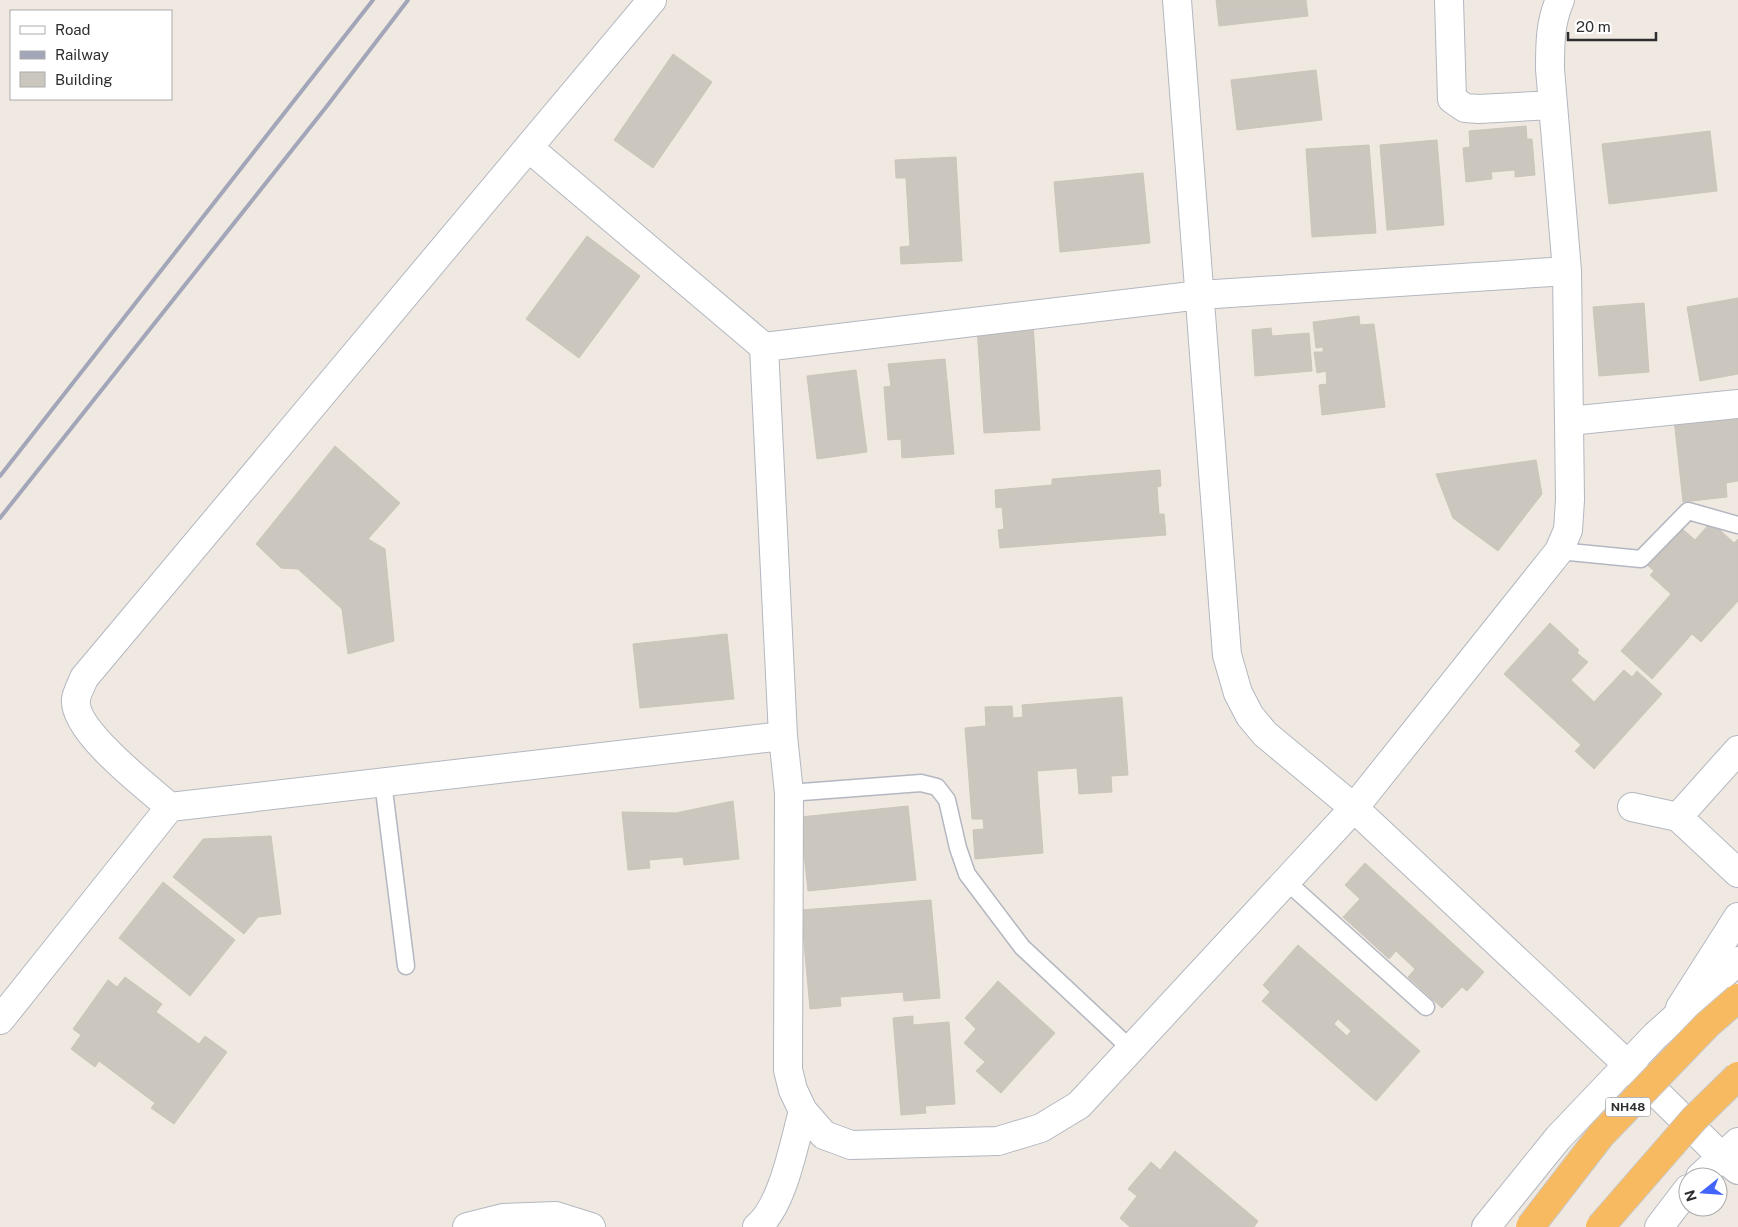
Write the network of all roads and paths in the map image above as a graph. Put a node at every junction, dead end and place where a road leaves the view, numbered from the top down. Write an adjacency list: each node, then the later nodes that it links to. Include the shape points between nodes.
1 (652, 0): 6 (street)
2 (1178, 0): 8 (street)
3 (1450, 0): 5 (street, via 1452,99 1465,108 1479,109)
4 (1560, 0): 5 (street, via 1550,37)
5 (1553, 105): 7 (street)
6 (529, 148): 9 (street); 18 (street, via 84,678 76,700 80,719 94,740)
7 (1567, 271): 8 (street); 11 (street)
8 (1200, 295): 9 (street); 20 (street, via 1227,655 1238,693 1250,716 1265,734)
9 (764, 348): 14 (street)
10 (1738, 404): 11 (street)
11 (1569, 421): 13 (street, via 1568,530)
12 (1738, 525): 13 (lane, via 1688,511 1641,559)
13 (1559, 551): 20 (street)
14 (783, 736): 16 (street); 17 (street)
15 (1738, 750): 21 (street)
16 (383, 782): 18 (street); 26 (lane)
17 (789, 793): 31 (lane, via 921,783 937,787 947,800 967,874 1022,947); 34 (street, via 788,1070)
18 (170, 807): 29 (street)
19 (1632, 807): 21 (street)
20 (1354, 808): 23 (street); 32 (street)
21 (1678, 817): 22 (street)
22 (1738, 873)
23 (1286, 881): 28 (lane); 31 (street)
24 (1738, 917): 30 (street)
25 (1738, 961): 30 (street)
26 (406, 966)
27 (1738, 998): 42 (highway, NH48, bridge, via 1707,1025 1601,1135)
28 (1426, 1007)
29 (0, 1020)
30 (1672, 1021): 32 (street)
31 (1131, 1049): 34 (street, via 1078,1105 1041,1128 998,1141 851,1145 824,1135)
32 (1628, 1065): 35 (street); 41 (street, via 1558,1138)
33 (1738, 1076): 43 (highway, bridge, via 1694,1119)
34 (803, 1110): 40 (street, via 778,1198)
35 (1733, 1157): 36 (street)
36 (1716, 1167)
37 (1678, 1202): 44 (street)
38 (467, 1227): 39 (street, via 504,1218 556,1216)
39 (591, 1227)
40 (757, 1227)
41 (1486, 1227)
42 (1530, 1227)
43 (1600, 1227)
44 (1659, 1227)

